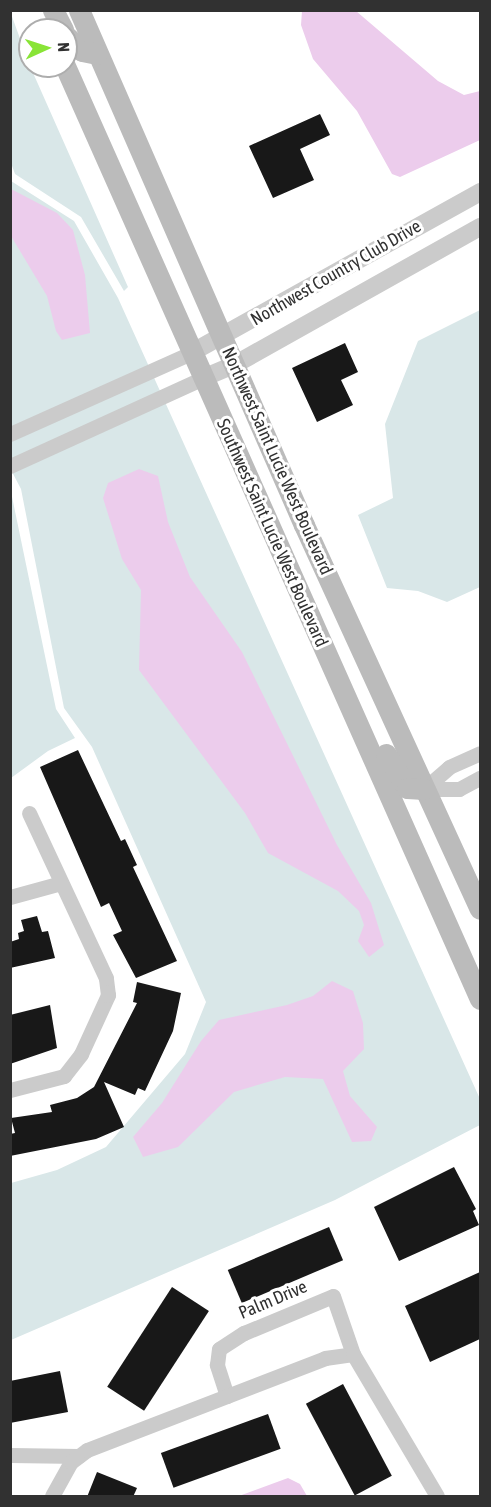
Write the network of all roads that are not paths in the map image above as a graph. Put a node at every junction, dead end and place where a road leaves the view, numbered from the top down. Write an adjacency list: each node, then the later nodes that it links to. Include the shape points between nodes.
1 (79, 10): 3 (main road, Northwest Saint Lucie West Boulevard)
2 (78, 47): 3 (main road)
3 (98, 54): 7 (main road, Northwest Saint Lucie West Boulevard)
4 (70, 78): 8 (main road, Southwest Saint Lucie West Boulevard)
5 (480, 192): 7 (street, Northwest Country Club Drive)
6 (480, 227): 9 (street, Northwest Country Club Drive)
7 (222, 338): 8 (street, Northwest Country Club Drive); 9 (main road, Northwest Saint Lucie West Boulevard)
8 (191, 353): 10 (main road, Southwest Saint Lucie West Boulevard); 11 (street)
9 (234, 365): 10 (street, Northwest Country Club Drive); 16 (main road, Northwest Saint Lucie West Boulevard)
10 (203, 378): 12 (street); 13 (main road, Southwest Saint Lucie West Boulevard)
11 (10, 434)
12 (10, 466)
13 (334, 673): 16 (main road, via 363,707 396,777 407,788); 21 (main road, Southwest Saint Lucie West Boulevard)
14 (480, 753): 16 (street, via 449,767)
15 (480, 778): 16 (street, via 459,789)
16 (424, 789): 20 (main road, Northwest Saint Lucie West Boulevard)
17 (29, 813): 18 (street)
18 (61, 883): 19 (street); 22 (street, via 106,978 108,995 81,1054 64,1076)
19 (10, 897)
20 (480, 909)
21 (480, 999)
22 (10, 1090)
23 (352, 1354): 24 (street, via 326,1358); 24 (street, Palm Drive, via 333,1296 244,1333 219,1349 217,1365); 28 (street, Palm Drive)
24 (227, 1396): 26 (street)
25 (10, 1455): 26 (street)
26 (79, 1456): 27 (street, via 70,1462)
27 (52, 1497)
28 (437, 1497)

